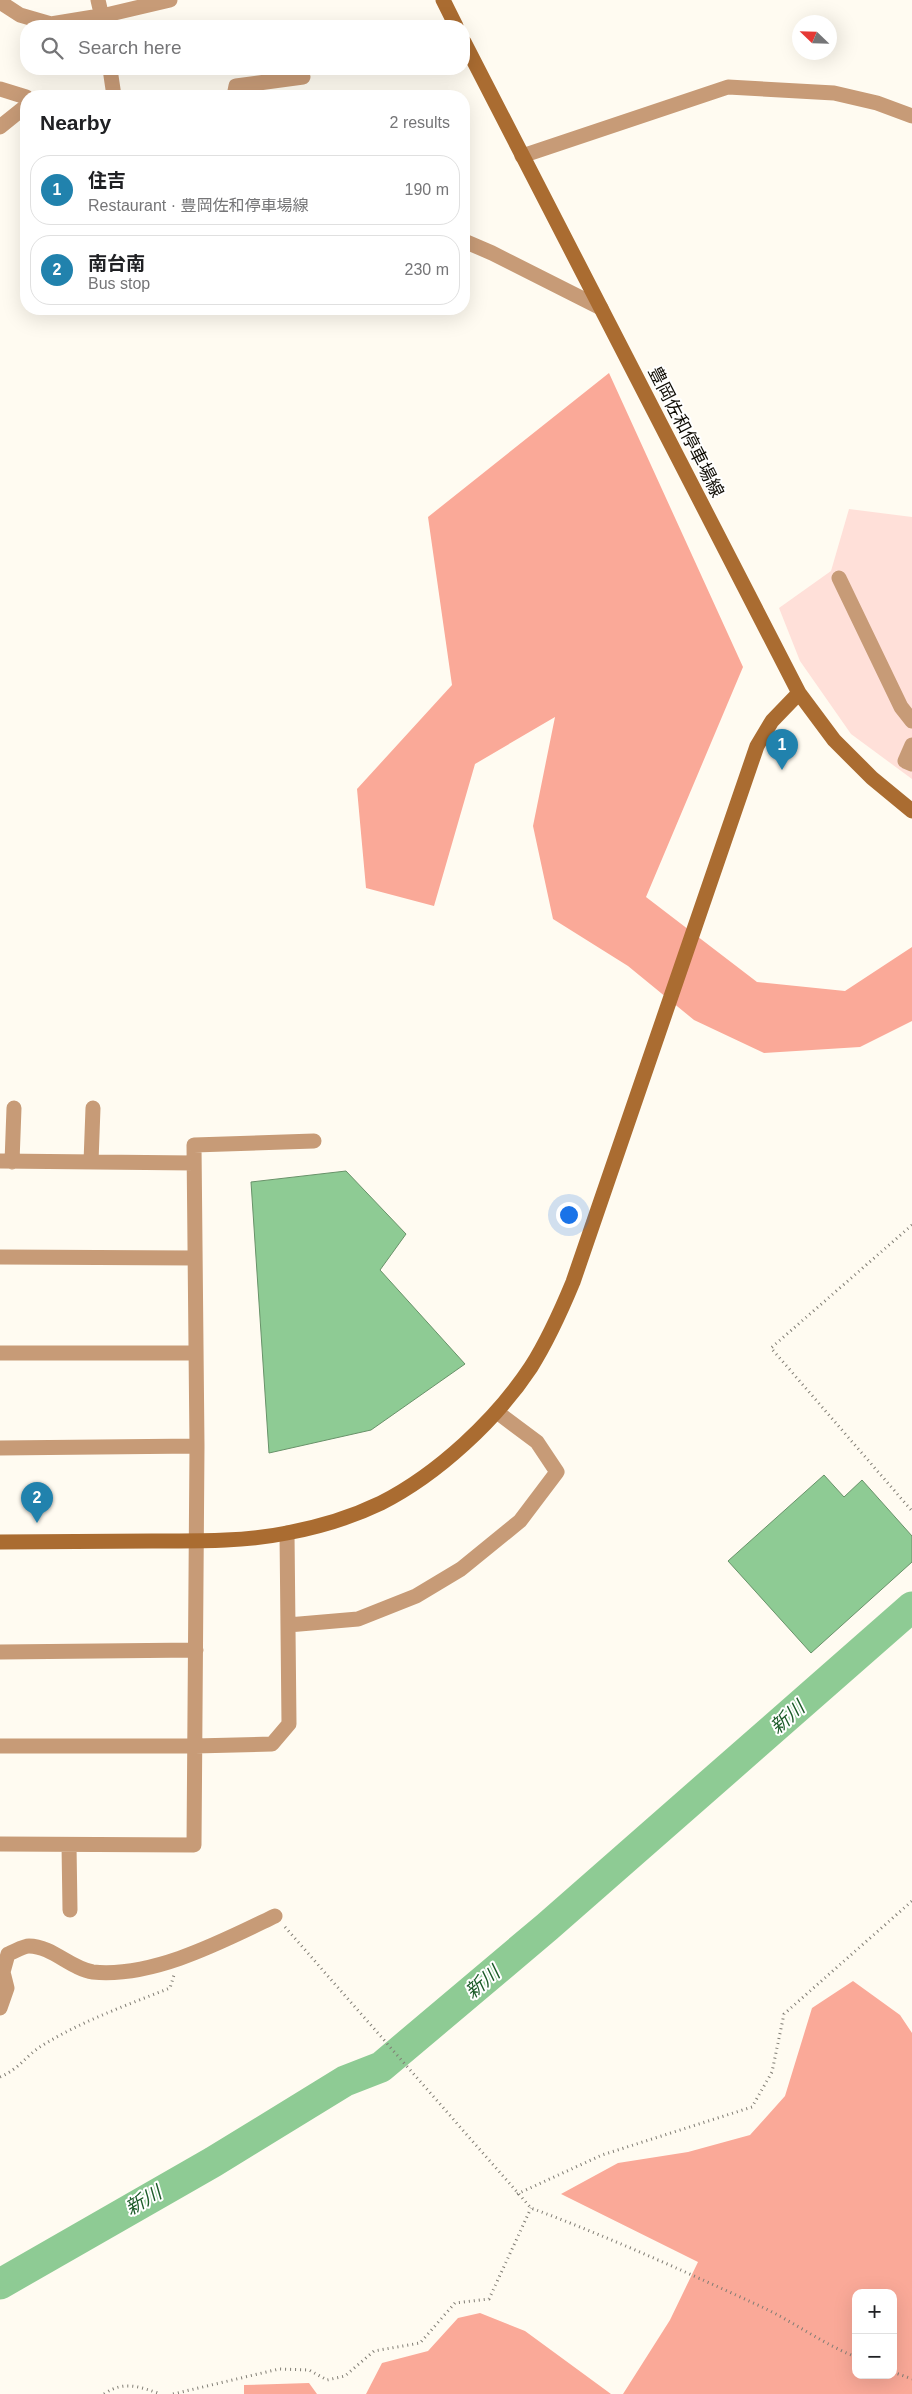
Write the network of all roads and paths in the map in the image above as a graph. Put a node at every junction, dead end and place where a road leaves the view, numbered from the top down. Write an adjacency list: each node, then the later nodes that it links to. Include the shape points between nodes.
1 (98, 0): 6 (street)
2 (170, 0): 7 (street)
3 (442, 0): 8 (street)
4 (0, 2): 5 (street, via 20,14)
5 (39, 20)
6 (103, 20)
7 (106, 20)
8 (453, 20)
9 (470, 54): 19 (street, 豊岡佐和停車場線)
10 (111, 75): 13 (street)
11 (303, 76): 14 (street, via 236,86)
12 (0, 89): 15 (street)
13 (113, 90)
14 (235, 90)
15 (20, 95)
16 (20, 111): 18 (street)
17 (912, 116): 19 (street, via 878,103 834,93 728,87)
18 (0, 127)
19 (522, 156): 21 (street, 豊岡佐和停車場線)
20 (470, 244): 21 (street)
21 (601, 308): 23 (street, 豊岡佐和停車場線)
22 (839, 578): 24 (street, via 901,707)
23 (799, 693): 27 (street, 豊岡佐和停車場線, via 834,740 872,778); 39 (street, via 772,721 757,746 573,1282 555,1324 531,1366)
24 (912, 721)
25 (912, 745): 26 (street, via 905,761)
26 (912, 764)
27 (912, 811)
28 (14, 1108): 31 (street)
29 (93, 1108): 32 (street)
30 (314, 1141): 33 (street, via 194,1145)
31 (6, 1162): 32 (street)
32 (91, 1162): 33 (street)
33 (194, 1163): 36 (street)
34 (912, 1225): 42 (path, via 771,1348)
35 (0, 1257): 36 (street)
36 (195, 1258): 38 (street)
37 (0, 1353): 38 (street)
38 (196, 1353): 40 (street)
39 (497, 1412): 43 (street, via 463,1446 381,1503 336,1521); 46 (street, via 537,1442 557,1472 520,1520 461,1569 416,1596 358,1618)
40 (197, 1446): 41 (street); 45 (street)
41 (0, 1448)
42 (912, 1511)
43 (287, 1534): 45 (street); 46 (street)
44 (0, 1542): 45 (street)
45 (196, 1542): 47 (street)
46 (288, 1625): 50 (street, via 289,1724 272,1744)
47 (196, 1650): 48 (street); 50 (street)
48 (0, 1652)
49 (0, 1746): 50 (street)
50 (195, 1746): 52 (street, via 194,1845)
51 (0, 1844): 52 (street)
52 (69, 1845): 54 (street)
53 (912, 1901): 59 (path, via 784,2014 772,2072 752,2106 602,2155)
54 (70, 1910)
55 (275, 1916): 56 (street, via 196,1954); 59 (path)
56 (181, 1957): 57 (street, via 134,1969 92,1972 28,1946 8,1954 3,1972 6,1988); 58 (path, via 170,1988 111,2011 42,2046 15,2070)
57 (0, 2008)
58 (0, 2077)
59 (517, 2194): 60 (path)
60 (530, 2208): 61 (path, via 764,2308); 66 (path, via 489,2300 455,2304 420,2343 374,2351 346,2376 327,2380 308,2370 278,2368)
61 (852, 2355)
62 (897, 2373): 63 (path)
63 (912, 2379)
64 (104, 2394): 65 (path, via 133,2384)
65 (161, 2394)
66 (173, 2394)

